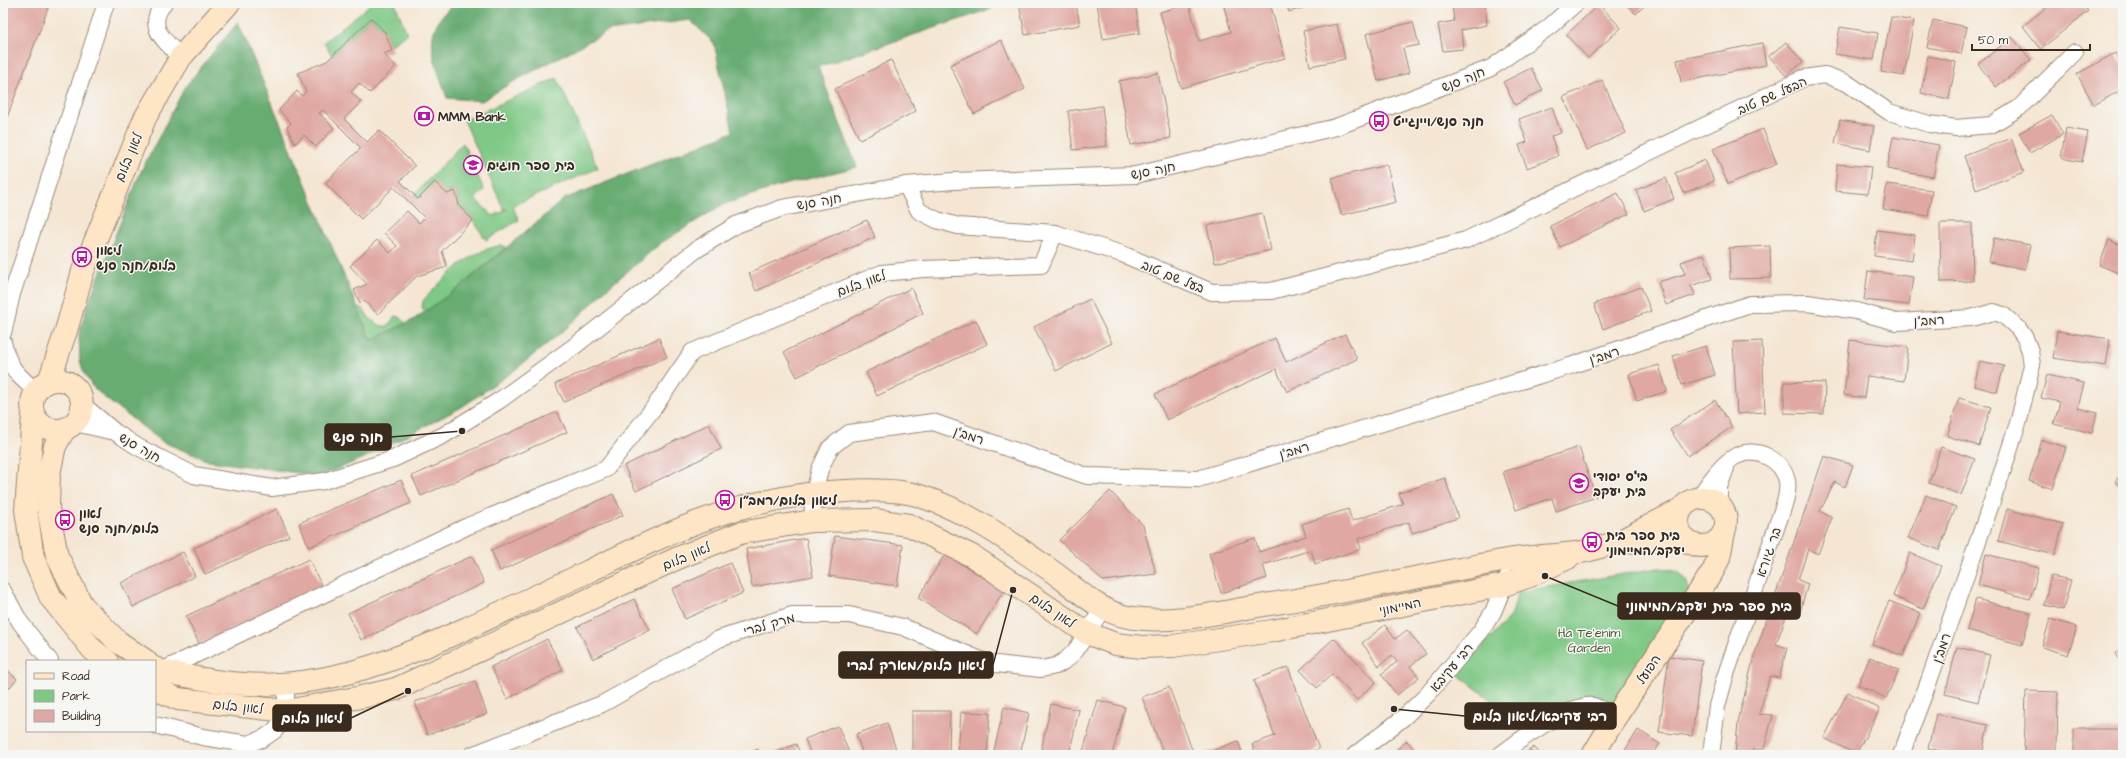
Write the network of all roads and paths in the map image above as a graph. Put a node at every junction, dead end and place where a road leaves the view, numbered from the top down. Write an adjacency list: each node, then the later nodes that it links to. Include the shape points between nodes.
1 (106, 3): 11 (street, via 12,294)
2 (164, 3): 6 (street, via 158,10 155,24 158,34)
3 (229, 3): 6 (street, לאון בלום)
4 (1576, 3): 7 (street, חנה סנש, via 1549,27 1491,68 1336,127 1136,175)
5 (2075, 52): 8 (street, הבעל שם טוב, via 2019,108 1991,125 1956,128 1929,124 1889,112 1847,83 1825,76 1804,78)
6 (181, 57): 10 (street, לאון בלום, via 145,118 114,190 83,271)
7 (906, 185): 9 (street, בעל שם טוב, via 919,211 936,220 958,226); 14 (street, חנה סנש, via 782,208 736,225 696,250 576,345 500,400 444,435 393,459 324,481 272,488 194,475 147,452 115,432 95,426)
8 (1502, 224): 9 (street, בעל שם טוב, via 1466,240 1271,291 1212,292 1122,254)
9 (1056, 233): 37 (street, לאון בלום, via 1041,265 882,273 692,352 656,406 606,468 468,526)
10 (66, 331): 13 (street, לאון בלום); 14 (street, לאון בלום)
11 (3, 333)
12 (3, 342): 13 (street, via 6,358 11,367)
13 (42, 386): 14 (street, via 62,380); 15 (street, via 32,403)
14 (74, 411): 15 (street, via 57,431 42,426); 36 (street, לאון בלום, via 55,446 49,474 48,508 57,556 82,605)
15 (33, 415): 35 (street, via 26,510 33,557 51,598 93,650)
16 (1736, 456): 18 (street, via 1721,468); 19 (street, via 1720,482); 48 (street, בר גיורא, via 1757,453 1776,462 1783,470 1788,491 1725,677 1717,706)
17 (814, 494): 21 (street, רמב"ן); 30 (street, לאון בלום, via 877,491 918,495 969,517); 40 (street, לאון בלום, via 733,508 669,532 518,605 388,662 342,674); 49 (street, רמב"ן, via 820,469 830,448 849,433 933,422 1087,476 1198,479 1570,366 1750,304 1808,303 1856,311 1896,322 1971,318 1994,312 2003,315 2018,328 2030,351 2032,365 2005,464 1929,681)
18 (1699, 497): 19 (street, via 1707,497); 20 (street, via 1688,502)
19 (1719, 504): 22 (street, via 1726,517)
20 (1680, 510): 23 (street, via 1678,526); 24 (street, המיימוני)
21 (812, 520): 32 (street, לאון בלום, via 874,520 909,525 974,557); 41 (street, לאון בלום, via 740,534 685,555 396,689)
22 (1724, 532): 23 (street, via 1720,538 1707,546); 27 (street, הפועל, via 1719,558)
23 (1688, 542): 24 (street, המיימוני, via 1662,539); 27 (street, via 1705,565)
24 (1614, 544): 25 (street, המיימוני)
25 (1582, 552): 26 (street, המיימוני); 28 (street, המיימוני)
26 (1522, 558): 28 (street, רבי עקיבא); 31 (street, המיימוני, via 1324,596)
27 (1705, 584): 42 (street, הפועל)
28 (1504, 585): 33 (street, המיימוני); 45 (street, רבי עקיבא, via 1480,631 1427,695 1403,718)
29 (3, 591): 34 (street, via 20,622)
30 (1103, 608): 31 (street, לאון בלום, via 1125,617 1146,619); 32 (street, מרק לברי)
31 (1206, 614)
32 (1087, 634): 33 (street, לאון בלום, via 1115,644 1142,647 1173,646); 44 (street, מרק לברי, via 1066,660 1056,666 1041,669 988,663 903,628 849,615 792,615 719,639 602,704)
33 (1212, 640)
34 (49, 660)
35 (107, 660)
36 (140, 660)
37 (156, 671)
38 (156, 672): 40 (street, לאון בלום, via 237,683)
39 (156, 674): 41 (street, לאון בלום, via 178,699)
40 (286, 684): 41 (street)
41 (286, 711): 43 (street, via 274,731 248,744 203,737)
42 (1615, 718): 46 (street, via 1593,706 1565,713); 47 (street, הפועל)
43 (156, 725)
44 (472, 755)
45 (1355, 755)
46 (1500, 755)
47 (1593, 755)
48 (1711, 755)
49 (1900, 755)

